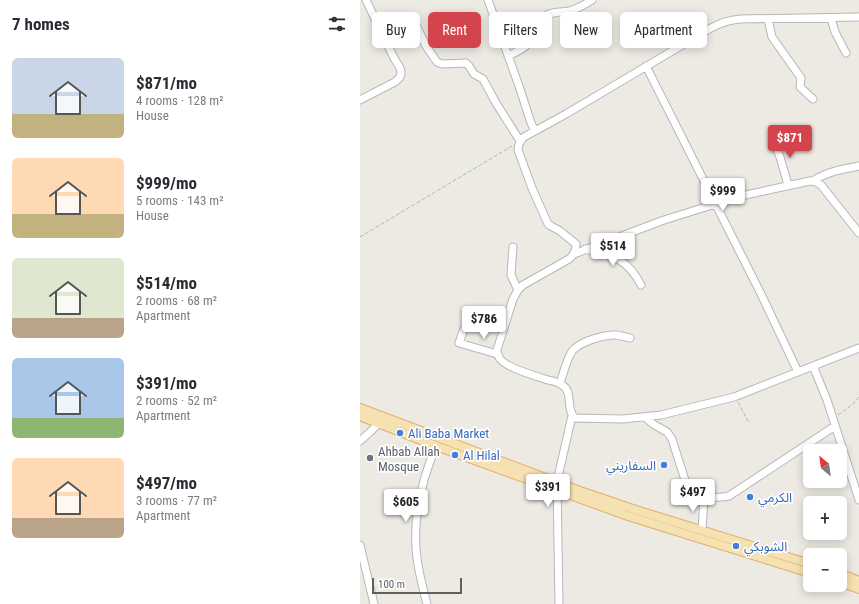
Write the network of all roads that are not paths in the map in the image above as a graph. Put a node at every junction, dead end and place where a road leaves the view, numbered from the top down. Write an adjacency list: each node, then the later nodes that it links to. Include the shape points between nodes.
1 (366, 0): 12 (street, via 401,73 395,82)
2 (488, 0): 9 (street)
3 (592, 0): 9 (street, via 583,6 542,17 527,45)
4 (831, 18): 5 (street); 6 (street); 8 (street)
5 (859, 18)
6 (768, 19): 10 (street, via 720,23); 11 (street, via 772,37 801,78 800,87)
7 (420, 34): 15 (street, via 437,62 466,64 474,74 483,79)
8 (846, 53)
9 (508, 56): 13 (street)
10 (646, 66): 13 (street); 19 (street)
11 (814, 99)
12 (360, 100)
13 (535, 132): 15 (street)
14 (773, 140): 18 (street)
15 (520, 141): 23 (street, via 518,150 547,221 576,244)
16 (859, 166): 17 (street, via 820,176)
17 (813, 181): 18 (street); 20 (street, via 821,185)
18 (788, 185): 19 (street)
19 (715, 204): 22 (street); 31 (street)
20 (859, 233)
21 (514, 247): 25 (street, via 512,275)
22 (585, 249): 23 (street); 24 (street, via 617,258 627,265)
23 (574, 254): 25 (street)
24 (641, 285)
25 (518, 290): 29 (street)
26 (464, 329): 29 (street, via 459,343)
27 (630, 338): 32 (street, via 616,335 585,342 573,350)
28 (859, 348): 30 (street)
29 (497, 354): 32 (street, via 500,360 531,375)
30 (813, 366): 31 (street); 38 (street)
31 (798, 372): 36 (street, via 734,397)
32 (560, 383): 35 (street, via 568,390)
33 (360, 408): 41 (main road)
34 (360, 416): 37 (main road)
35 (572, 416): 36 (street, via 585,419); 41 (street)
36 (645, 417): 42 (street, via 667,432 672,439 690,496)
37 (378, 424): 39 (street); 40 (main road)
38 (835, 426): 42 (street, via 729,496); 43 (street)
39 (360, 440)
40 (436, 446): 41 (main road); 53 (street, via 422,485 416,527 417,559)
41 (557, 486): 44 (main road); 47 (main road, via 628,516); 54 (street)
42 (704, 498): 44 (street)
43 (859, 500)
44 (702, 530): 46 (main road)
45 (360, 545): 52 (street)
46 (803, 562)
47 (803, 571)
48 (847, 576): 49 (main road)
49 (859, 581)
50 (847, 585): 51 (main road)
51 (859, 589)
52 (374, 604)
53 (427, 604)
54 (559, 604)

